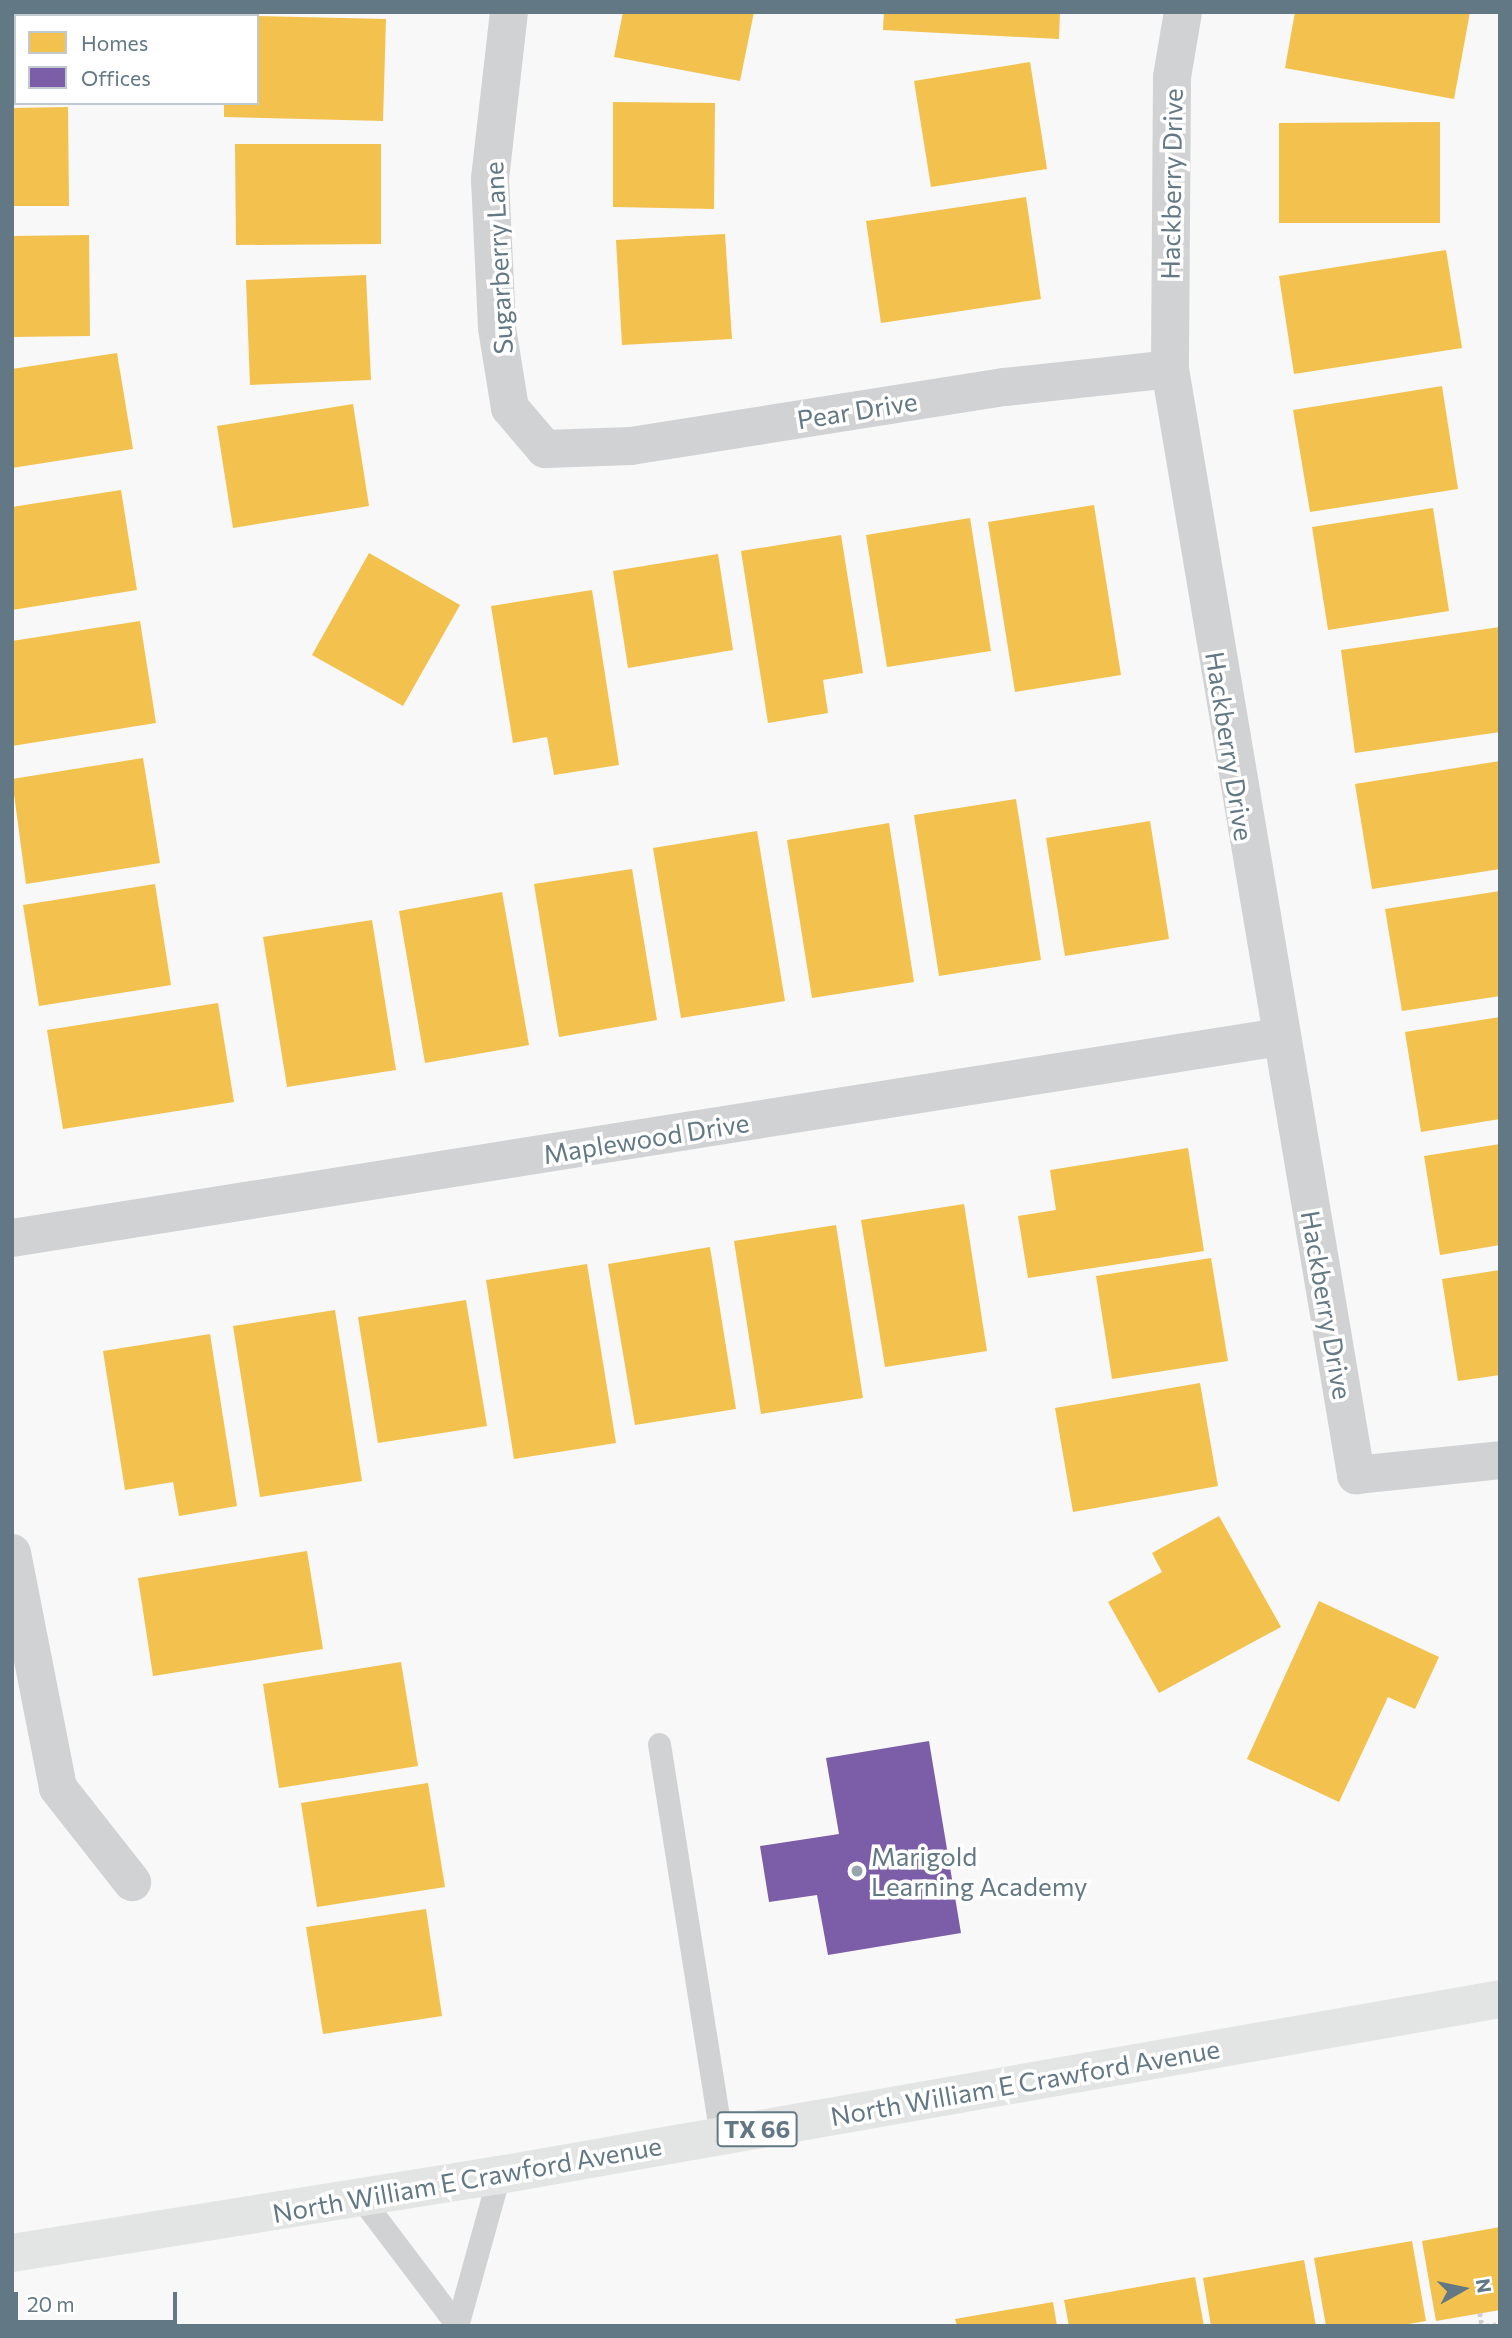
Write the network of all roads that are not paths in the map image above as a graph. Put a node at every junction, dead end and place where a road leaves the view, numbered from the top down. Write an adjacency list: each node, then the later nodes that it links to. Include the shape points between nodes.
1 (509, 12): 4 (street, Sugarberry Lane, via 490,178 497,328 510,408)
2 (1182, 12): 3 (street, Hackberry Drive, via 1172,78)
3 (1170, 369): 4 (street, Pear Drive, via 1005,387 631,446); 5 (street, Hackberry Drive)
4 (545, 449)
5 (1279, 1037): 6 (street, Maplewood Drive); 7 (street, Hackberry Drive, via 1356,1475)
6 (12, 1238)
7 (1500, 1460)
8 (12, 1553): 10 (street, via 58,1788)
9 (659, 1744): 12 (lane)
10 (132, 1882)
11 (1500, 1999): 12 (main road, North William E Crawford Avenue / TX 66)
12 (721, 2136): 13 (main road, North William E Crawford Avenue / TX 66)
13 (499, 2175): 14 (main road, North William E Crawford Avenue / TX 66); 16 (lane)
14 (361, 2198): 15 (main road, North William E Crawford Avenue / TX 66); 16 (lane)
15 (12, 2253)
16 (457, 2325)

